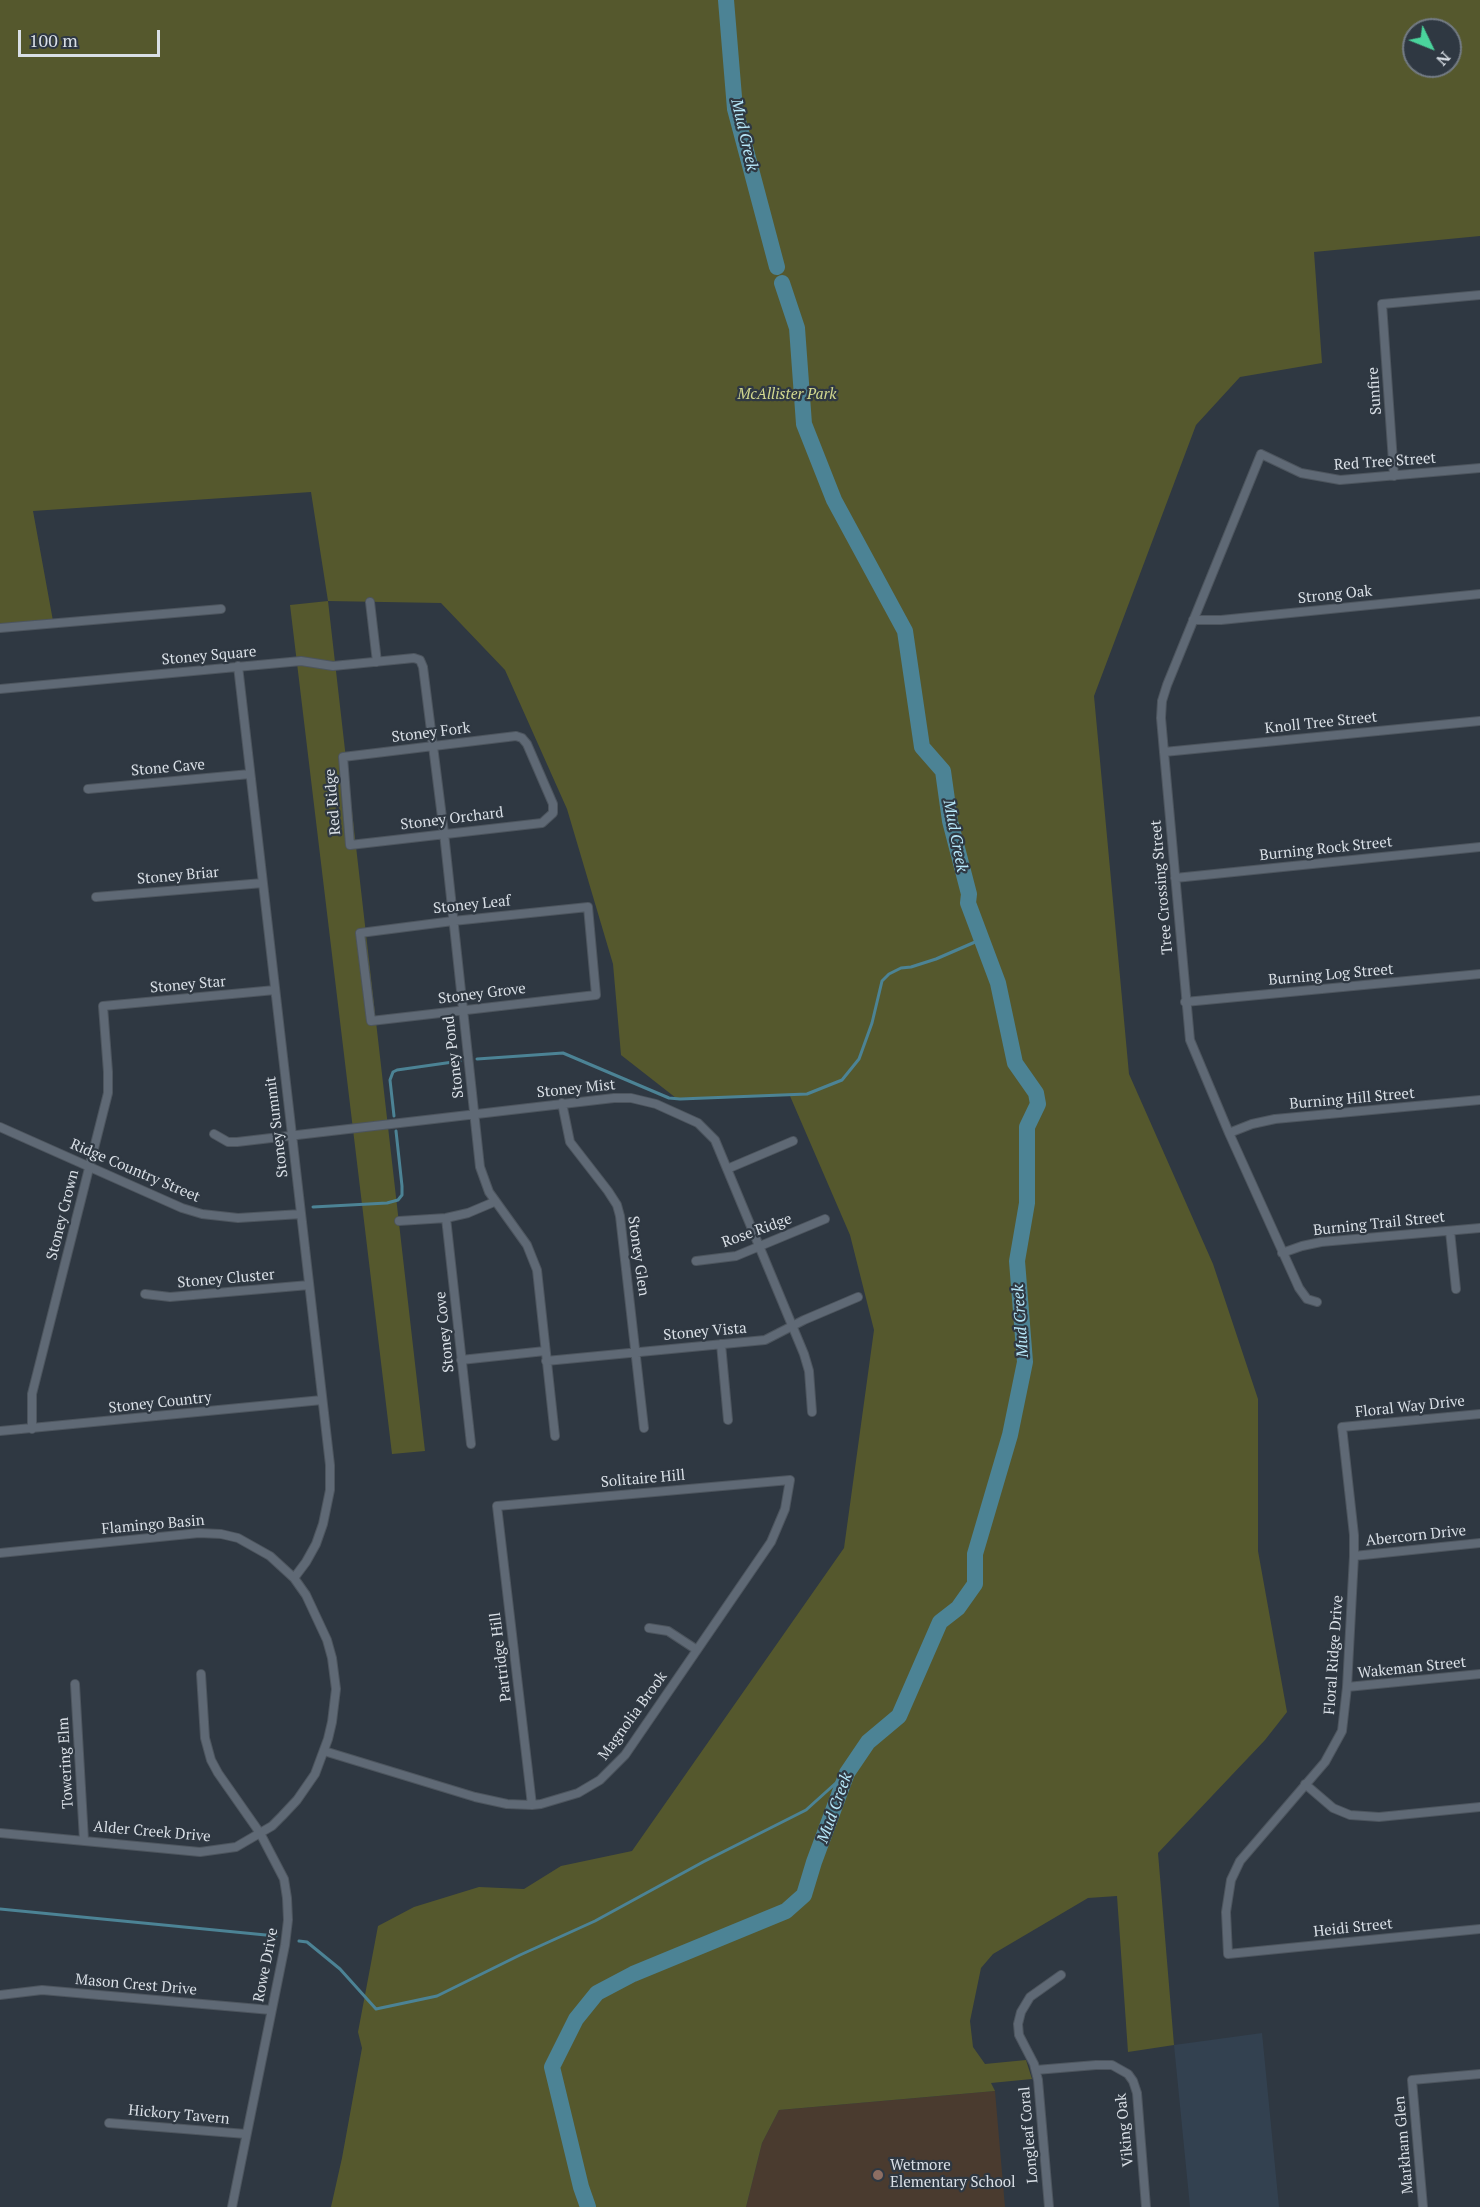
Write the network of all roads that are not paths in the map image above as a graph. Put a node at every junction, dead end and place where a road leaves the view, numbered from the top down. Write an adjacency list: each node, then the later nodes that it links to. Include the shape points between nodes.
1 (1480, 295): 4 (street, Sunfire, via 1382,304)
2 (1261, 454): 4 (street, Red Tree Street, via 1301,474 1327,479); 8 (street, Tree Crossing Street)
3 (1480, 468): 4 (street, Red Tree Street)
4 (1394, 476)
5 (1480, 594): 8 (street, Strong Oak)
6 (370, 602): 11 (street)
7 (221, 609): 9 (street)
8 (1193, 621): 16 (street, Tree Crossing Street, via 1162,701)
9 (0, 628)
10 (420, 660): 11 (street, Stoney Square); 15 (street, Stoney Pond)
11 (377, 662): 12 (street, Stoney Square, via 333,666 303,661)
12 (238, 666): 13 (street, Stoney Square); 18 (street, Stoney Summit)
13 (0, 689)
14 (1480, 721): 16 (street, Knoll Tree Street)
15 (433, 746): 17 (street, Stoney Fork); 20 (street, Stoney Fork, via 522,738 553,804); 21 (street, Stoney Pond)
16 (1164, 752): 24 (street, Tree Crossing Street)
17 (343, 758): 22 (street, Red Ridge)
18 (250, 774): 19 (street, Stone Cave); 25 (street, Stoney Summit)
19 (88, 789)
20 (553, 813): 21 (street, Stoney Orchard, via 542,823)
21 (444, 833): 22 (street, Stoney Orchard); 27 (street, Stoney Pond)
22 (350, 845)
23 (1480, 847): 24 (street, Burning Rock Street)
24 (1175, 878): 31 (street, Tree Crossing Street)
25 (263, 883): 26 (street, Stoney Briar); 29 (street, Stoney Summit)
26 (96, 897)
27 (453, 921): 30 (street, Stoney Leaf, via 588,907); 33 (street, Stoney Pond); 34 (street, Stoney Leaf, via 360,933)
28 (1480, 974): 31 (street, Burning Log Street)
29 (275, 990): 32 (street, Stoney Star); 41 (street, Stoney Summit)
30 (596, 995): 33 (street, Stoney Grove)
31 (1185, 1002): 39 (street, Tree Crossing Street, via 1194,1051)
32 (103, 1006): 43 (street, Stoney Crown, via 108,1093)
33 (463, 1010): 34 (street, Stoney Grove); 37 (street, Stoney Pond)
34 (370, 1021)
35 (1480, 1100): 39 (street, Burning Hill Street, via 1275,1119)
36 (562, 1103): 37 (street, Stoney Mist); 44 (street, Stoney Mist, via 631,1098 656,1104 705,1128 715,1140); 62 (street, Stoney Glen, via 570,1142 617,1205)
37 (475, 1114): 41 (street, Stoney Mist); 45 (street, Stoney Pond, via 480,1167)
38 (0, 1127): 43 (street, Ridge Country Street)
39 (1229, 1132): 53 (street, Tree Crossing Street)
40 (214, 1134): 41 (street, Stoney Mist, via 228,1142)
41 (292, 1136): 46 (street, Stoney Summit)
42 (794, 1141): 44 (street)
43 (89, 1167): 46 (street, Ridge Country Street, via 202,1214 238,1218); 71 (street, Stoney Crown, via 32,1394)
44 (727, 1169): 52 (street, Stoney Mist)
45 (494, 1202): 47 (street, via 468,1214); 63 (street, Stoney Pond, via 531,1253 538,1279)
46 (301, 1214): 55 (street, Stoney Summit)
47 (446, 1218): 49 (street); 64 (street, Stoney Cove)
48 (825, 1219): 52 (street, Rose Ridge)
49 (399, 1221)
50 (1480, 1228): 51 (street, Burning Trail Street)
51 (1450, 1231): 53 (street, Burning Trail Street, via 1321,1242); 56 (street)
52 (761, 1246): 54 (street, Rose Ridge, via 722,1259); 60 (street, Stoney Mist)
53 (1282, 1253): 59 (street, Tree Crossing Street, via 1303,1295)
54 (696, 1261)
55 (309, 1285): 57 (street, Stoney Cluster, via 170,1297); 65 (street, Stoney Summit)
56 (1456, 1289)
57 (146, 1294)
58 (858, 1297): 60 (street, Stoney Vista)
59 (1317, 1302)
60 (793, 1326): 61 (street, Stoney Vista, via 765,1340); 66 (street, Stoney Mist, via 808,1371)
61 (721, 1344): 62 (street, Stoney Vista); 68 (street)
62 (637, 1352): 63 (street, Stoney Vista); 70 (street, Stoney Glen)
63 (546, 1356): 64 (street, Stoney Vista); 73 (street, Stoney Pond)
64 (462, 1360): 74 (street, Stoney Cove)
65 (322, 1400): 71 (street, Stoney Country); 80 (street, Stoney Summit, via 330,1465 328,1499 316,1544)
66 (812, 1412)
67 (1480, 1414): 69 (street, Floral Way Drive)
68 (728, 1420)
69 (1342, 1427): 79 (street, Floral Ridge Drive)
70 (644, 1428)
71 (32, 1429): 72 (street, Stoney Country)
72 (0, 1431)
73 (555, 1436)
74 (471, 1444)
75 (790, 1480): 76 (street, Solitaire Hill); 82 (street, Magnolia Brook, via 785,1509 771,1542)
76 (497, 1506): 89 (street, Partridge Hill)
77 (1480, 1543): 79 (street, Abercorn Drive)
78 (0, 1553): 80 (street, Flamingo Basin, via 221,1534 256,1546)
79 (1354, 1556): 86 (street, Floral Ridge Drive)
80 (294, 1578): 87 (street, Alder Creek Drive, via 315,1610 332,1659 335,1703)
81 (649, 1628): 82 (street, via 668,1631)
82 (697, 1650): 89 (street, Magnolia Brook, via 610,1771 578,1792)
83 (201, 1674): 92 (street, Rowe Drive, via 204,1738 211,1760)
84 (1480, 1674): 86 (street, Wakeman Street)
85 (75, 1684): 93 (street, Towering Elm)
86 (1347, 1688): 88 (street, Floral Ridge Drive, via 1346,1713 1337,1743)
87 (324, 1751): 89 (street, Magnolia Brook, via 484,1799); 92 (street, Alder Creek Drive, via 315,1774 297,1800)
88 (1305, 1784): 90 (street, via 1333,1808 1360,1816); 95 (street, Floral Ridge Drive, via 1245,1852 1235,1870 1227,1901)
89 (532, 1805)
90 (1480, 1807)
91 (0, 1833): 93 (street, Alder Creek Drive)
92 (260, 1833): 93 (street, Alder Creek Drive, via 236,1847 209,1852); 98 (street, Rowe Drive, via 284,1879 287,1898 285,1945)
93 (84, 1840)
94 (1480, 1929): 95 (street, Heidi Street)
95 (1228, 1954)
96 (1061, 1975): 99 (street, Longleaf Coral, via 1030,1997 1019,2020 1019,2035)
97 (0, 1995): 98 (street, Mason Crest Drive, via 42,1990)
98 (271, 2010): 102 (street, Rowe Drive)
99 (1036, 2070): 104 (street, Longleaf Coral); 105 (street, Viking Oak, via 1096,2065 1112,2066 1128,2074 1137,2093)
100 (1480, 2074): 106 (street, Markham Glen, via 1412,2080)
101 (109, 2123): 102 (street, Hickory Tavern)
102 (246, 2134): 103 (street, Rowe Drive)
103 (232, 2207)
104 (1049, 2207)
105 (1146, 2207)
106 (1423, 2207)

